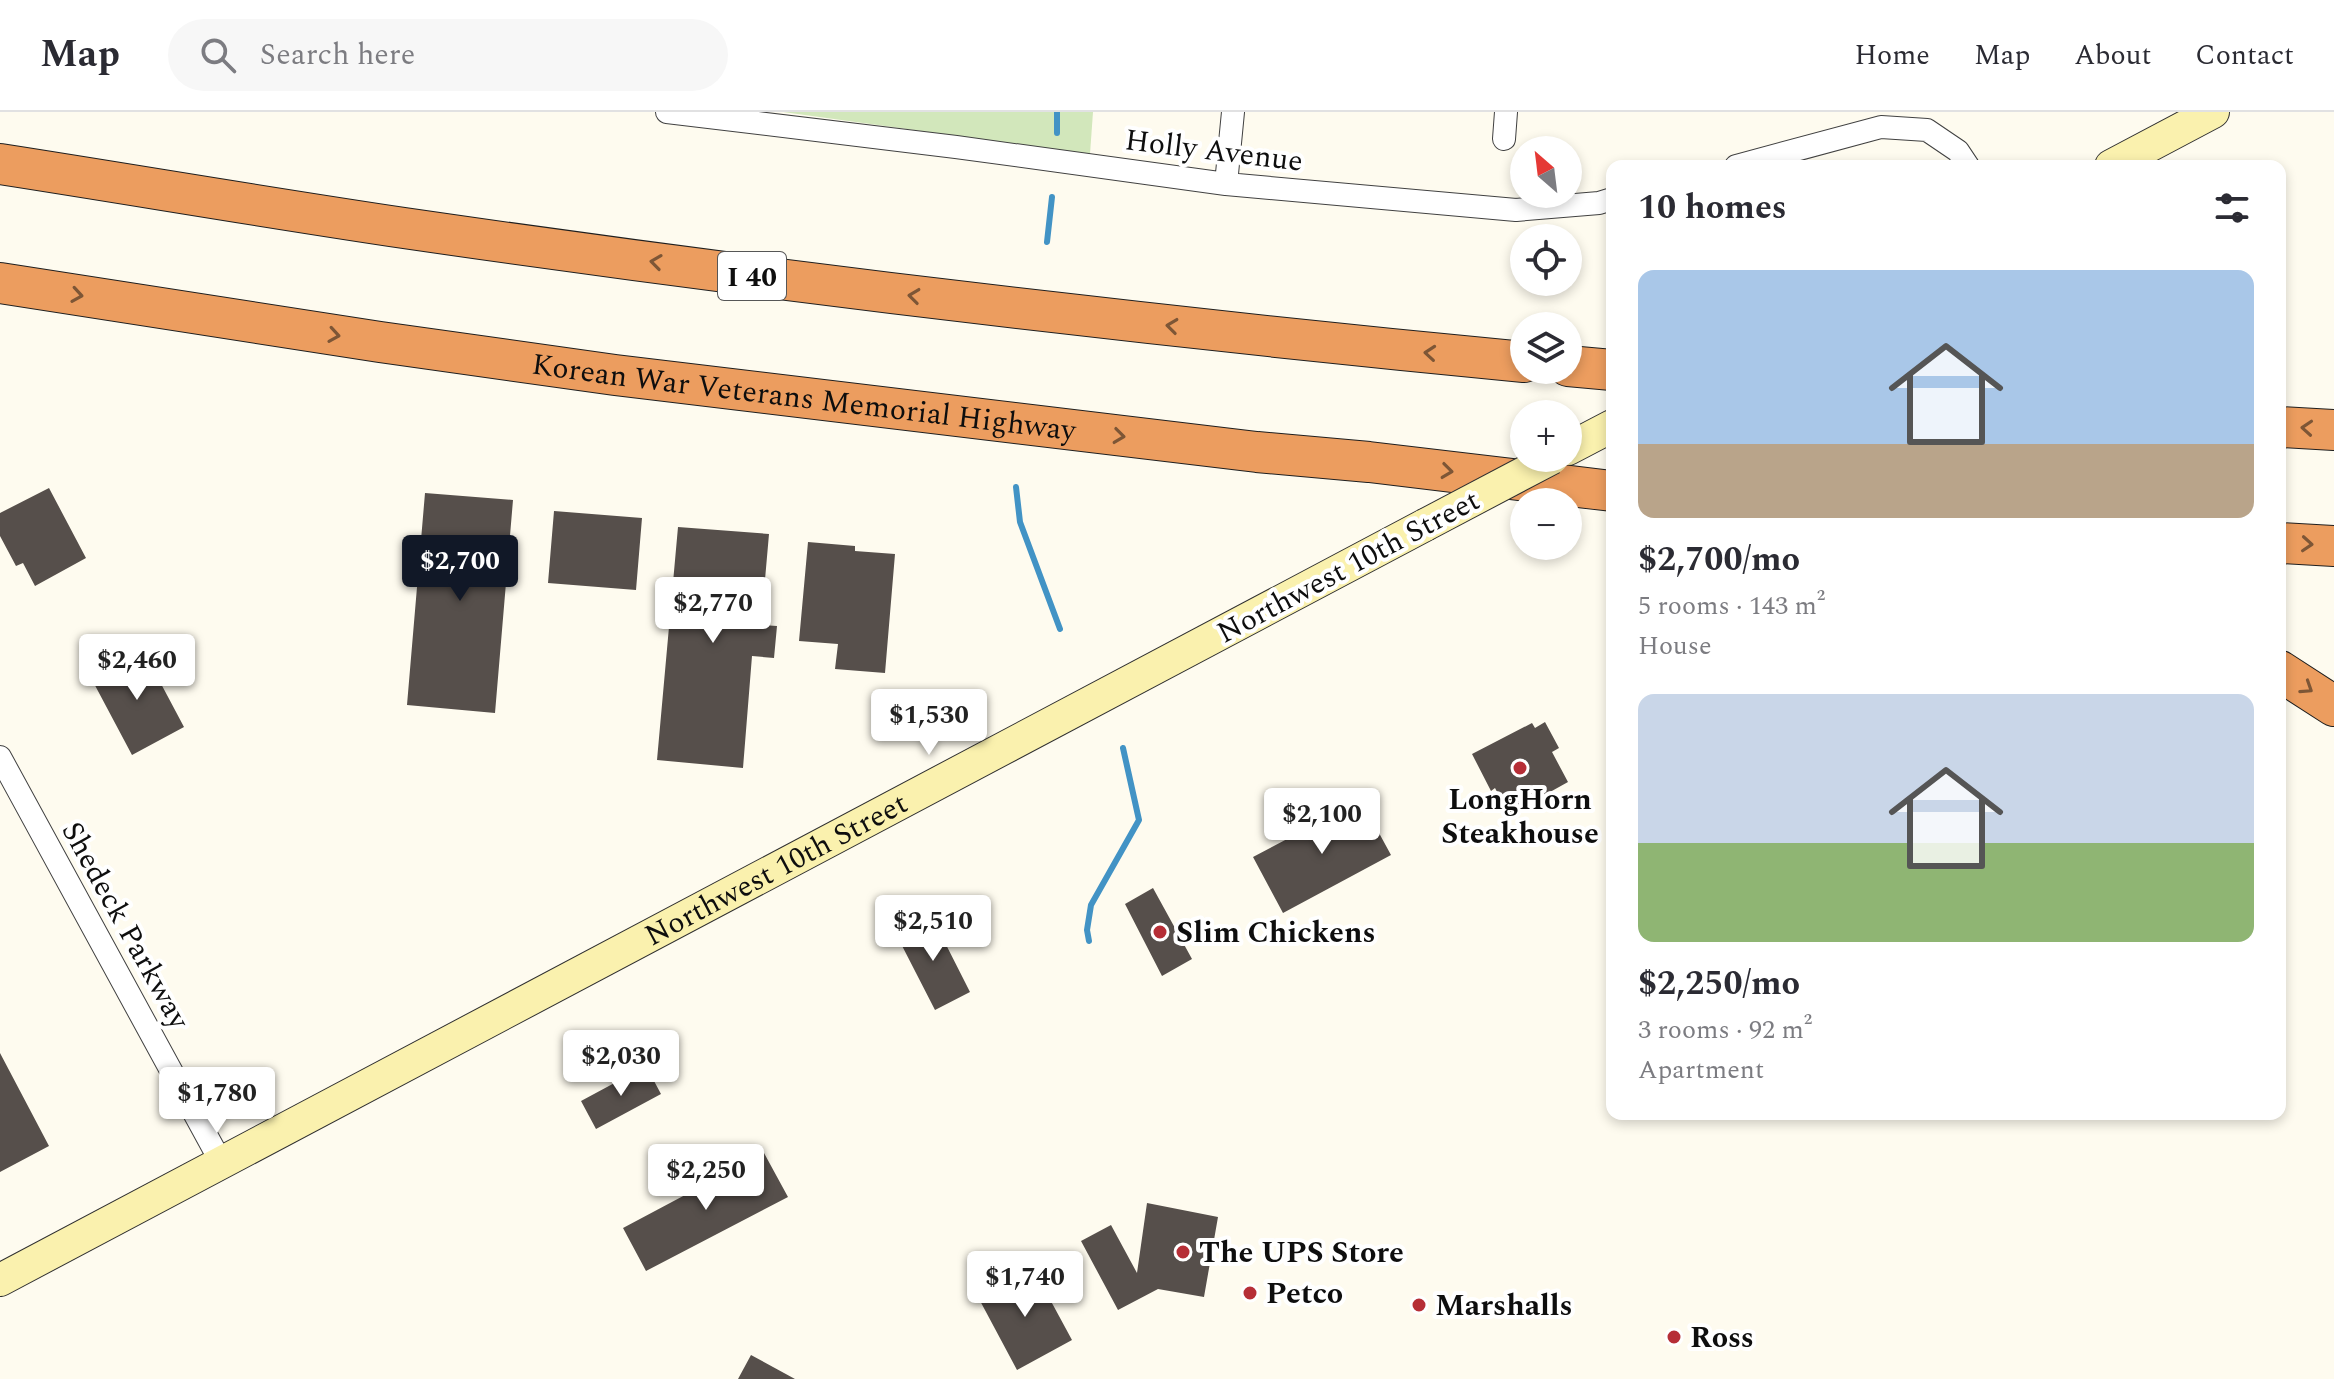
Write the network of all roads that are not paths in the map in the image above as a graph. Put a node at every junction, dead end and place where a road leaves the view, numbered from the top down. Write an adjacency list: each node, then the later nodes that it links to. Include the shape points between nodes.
1 (667, 112): 10 (street, Holly Avenue)
2 (1233, 112): 10 (street)
3 (1506, 112): 5 (street)
4 (2213, 112): 8 (main road)
5 (1504, 139)
6 (1758, 160): 7 (street, via 1881,127 1927,130)
7 (1964, 160)
8 (2122, 160)
9 (0, 164): 13 (highway, I 40, one-way to 9, via 814,284 404,228)
10 (1226, 184): 11 (street, Holly Avenue, via 1516,210)
11 (1606, 201)
12 (0, 283): 21 (highway, Korean War Veterans Memorial Highway, one-way to 21, via 615,375)
13 (1510, 361)
14 (1582, 367): 15 (highway)
15 (1606, 369)
16 (2286, 427): 18 (highway, one-way to 16)
17 (1606, 429): 19 (main road)
18 (2334, 430)
19 (1582, 442)
20 (1525, 472): 27 (main road, Northwest 10th Street, bridge)
21 (1606, 491)
22 (2286, 543): 23 (highway, one-way to 23)
23 (2334, 546)
24 (2286, 675): 25 (highway, one-way to 25)
25 (2334, 706)
26 (0, 757): 27 (street, Shedeck Parkway)
27 (222, 1164): 28 (main road, Northwest 10th Street)
28 (0, 1280)

